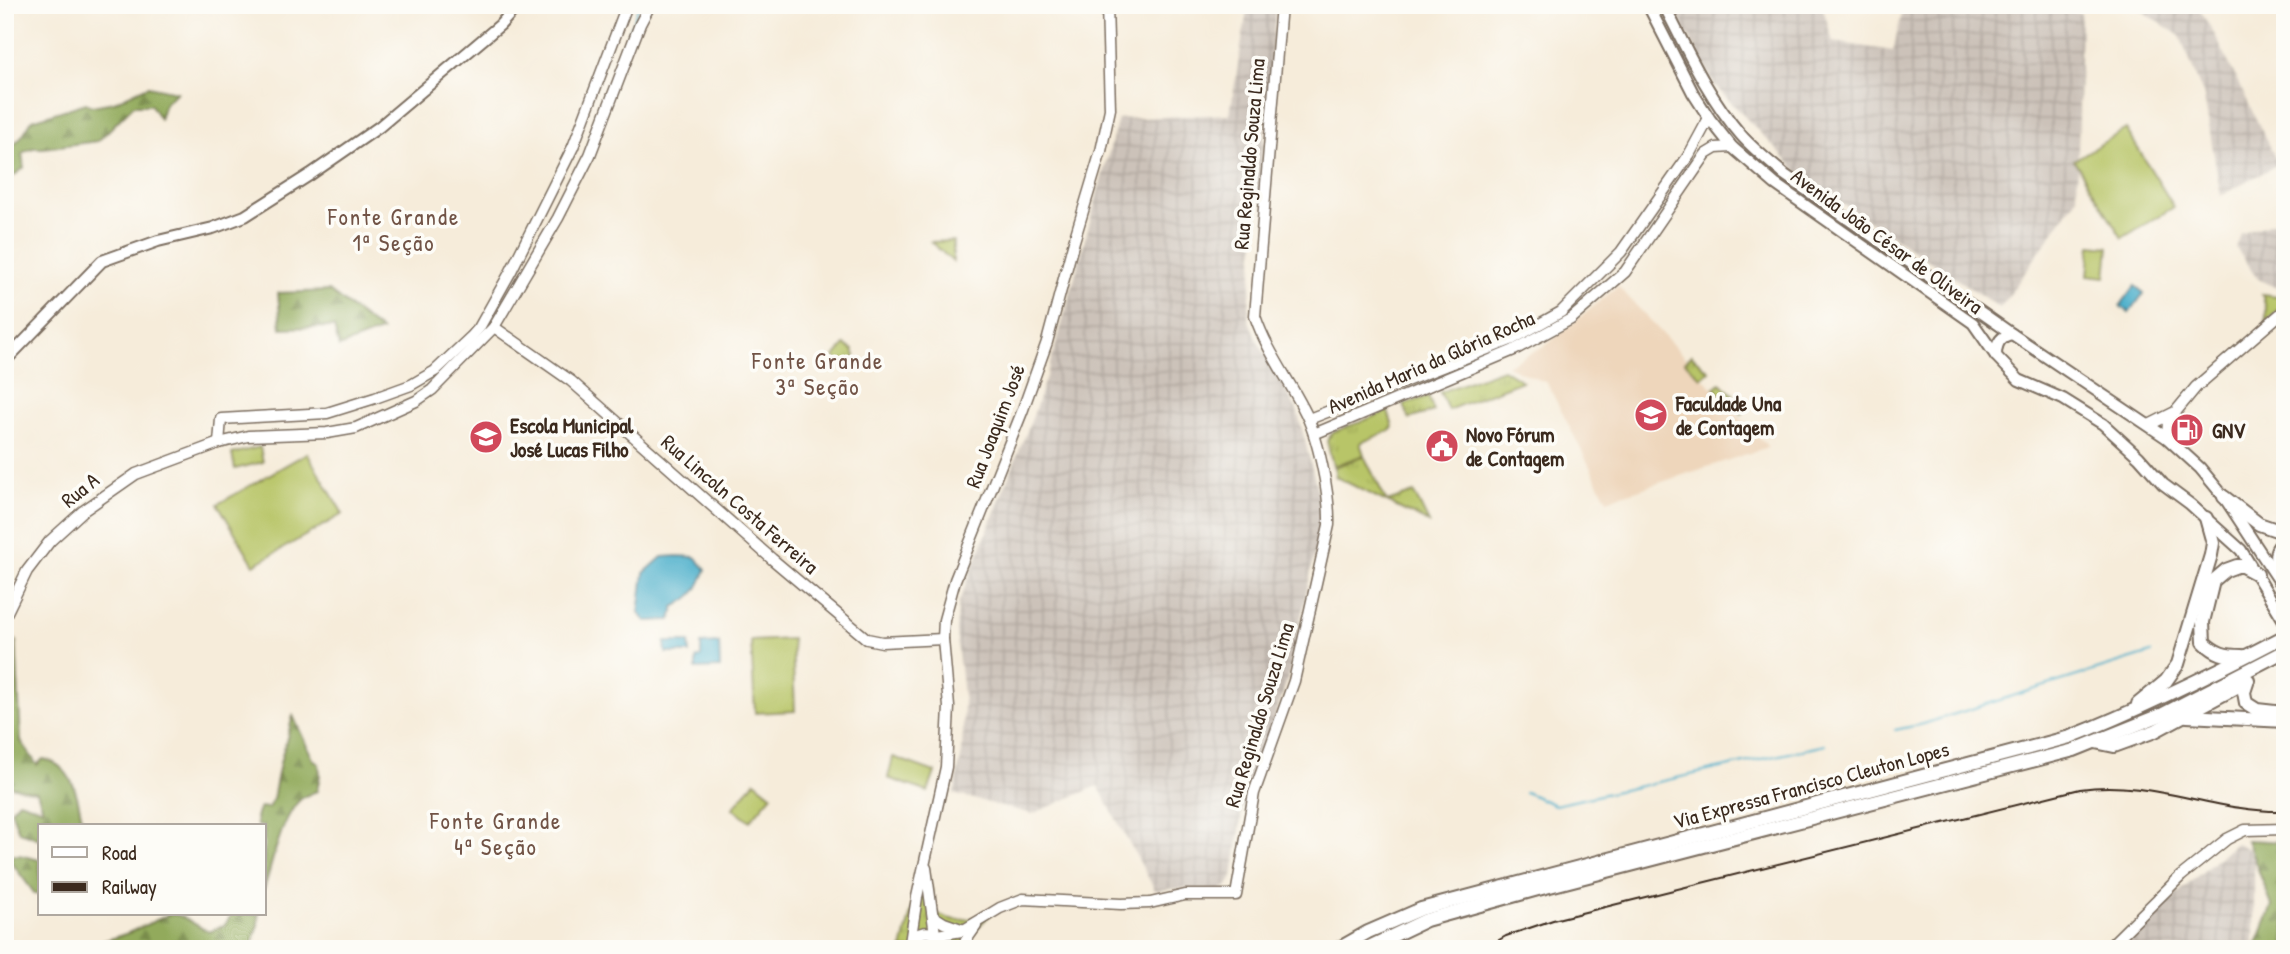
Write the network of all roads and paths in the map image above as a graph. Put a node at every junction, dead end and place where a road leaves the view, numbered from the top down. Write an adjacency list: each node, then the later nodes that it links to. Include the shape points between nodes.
1 (518, 5): 16 (main road, via 379,127 245,216 102,261)
2 (627, 5): 22 (street, via 573,147 517,259 471,337 435,371 375,398 327,413 221,419)
3 (650, 5): 13 (street, Rua A, via 574,189)
4 (1107, 5): 32 (street, Rua Joaquim José, via 1110,109 1101,151 1047,342 955,580)
5 (1281, 5): 18 (street, Rua Reginaldo Souza Lima, via 1255,316 1261,335)
6 (1648, 5): 8 (main road, Avenida João César de Oliveira)
7 (1664, 5): 14 (main road, Avenida João César de Oliveira, via 1706,86 1741,135 1762,155)
8 (1709, 118): 9 (main road, Avenida João César de Oliveira); 10 (street, Avenida Maria da Glória Rocha)
9 (1732, 147): 11 (street, Avenida Maria da Glória Rocha, via 1706,154); 15 (main road, Avenida João César de Oliveira, via 1775,184 1973,323)
10 (1654, 205): 11 (street); 18 (street, Avenida Maria da Glória Rocha, via 1614,261 1561,312 1513,339)
11 (1663, 218): 20 (street, Avenida Maria da Glória Rocha, via 1625,272 1571,319 1514,350)
12 (2285, 310): 17 (street, via 2196,387)
13 (494, 327): 22 (street, Rua A, via 432,390 356,428 248,436); 32 (street, Rua Lincoln Costa Ferreira, via 571,381 867,639)
14 (2012, 334): 15 (main road, via 1999,341); 19 (main road, Avenida João César de Oliveira)
15 (1996, 356): 24 (main road, Avenida João César de Oliveira, via 2019,380 2063,399 2103,424 2163,484)
16 (5, 361)
17 (2174, 413): 19 (street); 21 (street, via 2168,421)
18 (1309, 419): 20 (street, Rua Reginaldo Souza Lima)
19 (2149, 425): 21 (main road, Avenida João César de Oliveira)
20 (1314, 434): 46 (street, Rua Reginaldo Souza Lima, via 1329,525 1294,681 1252,800 1236,895 1185,895 1150,904 1023,899 978,922)
21 (2167, 438): 23 (main road, Avenida João César de Oliveira)
22 (219, 443): 29 (street, Rua A, via 136,474 83,511 50,541 27,571)
23 (2224, 497): 25 (highway, via 2259,524); 28 (main road, Avenida João César de Oliveira)
24 (2206, 518): 27 (main road, Avenida João César de Oliveira, via 2241,550); 39 (highway, via 2213,543 2211,555 2178,664 2166,681)
25 (2285, 533)
26 (2285, 542): 28 (highway, via 2275,557)
27 (2258, 574): 30 (main road, Avenida João César de Oliveira); 34 (highway, via 2237,566 2213,581 2203,622 2204,642 2215,653)
28 (2285, 587)
29 (5, 616)
30 (2283, 619)
31 (2285, 636): 34 (highway, Via Expressa Francisco Cleuton Lopes)
32 (943, 639): 43 (street, Rua Joaquim José, via 948,742)
33 (2285, 651): 35 (highway, Via Expressa Francisco Cleuton Lopes)
34 (2246, 656): 39 (highway, Via Expressa Francisco Cleuton Lopes)
35 (2259, 665): 36 (highway); 41 (highway, Via Expressa Francisco Cleuton Lopes, via 2161,715)
36 (2246, 682): 37 (highway, via 2246,704 2256,710); 38 (highway)
37 (2285, 713)
38 (2183, 716): 40 (highway); 41 (highway, via 2114,746)
39 (2121, 717): 49 (highway, Via Expressa Francisco Cleuton Lopes, via 2070,737 1421,909)
40 (2285, 721)
41 (2095, 742): 50 (highway, Via Expressa Francisco Cleuton Lopes, via 1426,920)
42 (2285, 829): 51 (street, via 2245,830 2227,839 2181,876)
43 (926, 860): 44 (street, Rua Joaquim José); 47 (street, Rua Joaquim José)
44 (933, 916): 45 (street, Rua Joaquim José); 46 (street)
45 (936, 934): 46 (street); 47 (street, via 920,933); 48 (street)
46 (964, 942)
47 (910, 946)
48 (945, 949)
49 (1338, 949)
50 (1365, 949)
51 (2106, 949)

